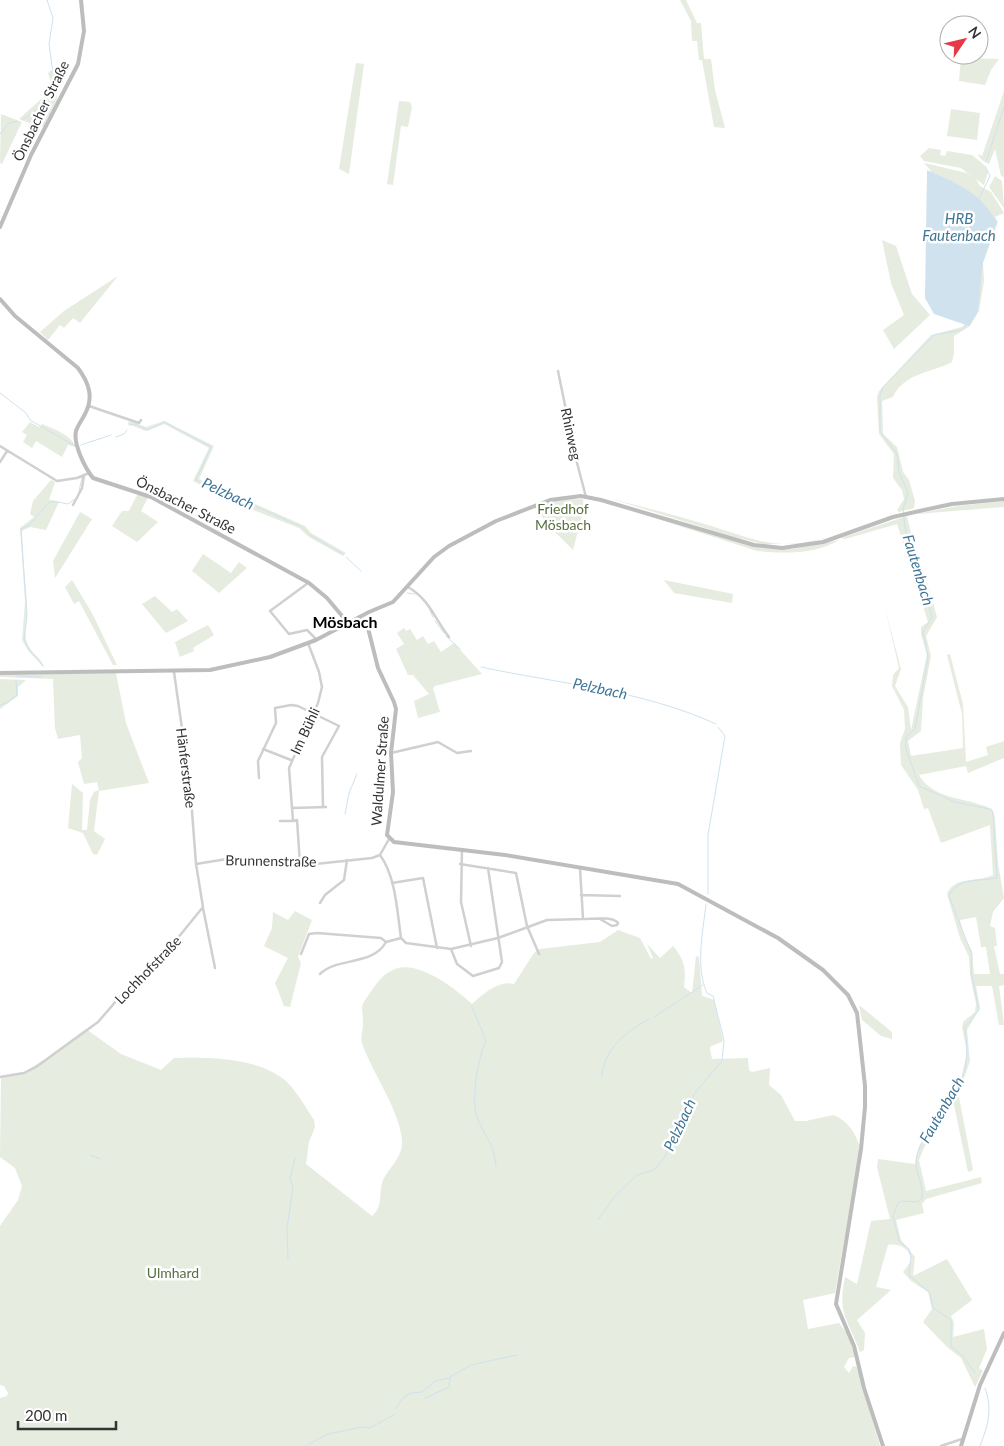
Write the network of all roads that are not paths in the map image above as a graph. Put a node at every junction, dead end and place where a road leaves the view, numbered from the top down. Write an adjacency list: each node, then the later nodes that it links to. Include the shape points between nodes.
1 (81, 0): 2 (street, Önsbacher Straße, via 84,31 74,74 31,155)
2 (0, 227)
3 (0, 299): 5 (street, via 15,316 78,368 88,383 91,394)
4 (558, 371): 12 (street, Rhinweg)
5 (89, 406): 6 (street, via 139,423); 10 (street, via 75,434)
6 (141, 420)
7 (0, 446): 8 (street)
8 (7, 451): 9 (street); 11 (street, via 57,481)
9 (0, 462)
10 (88, 473): 11 (street); 15 (street, Önsbacher Straße, via 100,481 151,497)
11 (84, 475): 14 (street, via 82,488)
12 (586, 497): 13 (street, via 754,545 775,547 823,542 900,515 952,504); 16 (street, via 561,498 524,508 449,546 429,561)
13 (1004, 500)
14 (73, 505)
15 (309, 583): 18 (street, Önsbacher Straße); 20 (street, via 270,611 289,634 307,630)
16 (408, 587): 17 (street, via 393,602); 19 (street, via 427,601)
17 (359, 617): 18 (street); 27 (street, Waldulmer Straße, via 368,628 378,668 394,702)
18 (348, 623): 20 (street)
19 (449, 637)
20 (316, 640): 21 (street)
21 (308, 643): 22 (street, via 242,664); 24 (street, Im Bühli, via 322,687)
22 (174, 672): 23 (street); 37 (street, Hänferstraße, via 190,785)
23 (0, 673)
24 (313, 714): 25 (street, via 294,704 275,708 276,723); 28 (street, Im Bühli); 30 (street, via 339,726 322,757 325,807)
25 (263, 749): 28 (street); 29 (street, via 258,761)
26 (470, 750): 27 (street, via 457,753 438,742)
27 (391, 753): 33 (street, Waldulmer Straße, via 393,792)
28 (291, 760): 30 (street, Im Bühli)
29 (259, 778)
30 (292, 808): 32 (street, Im Bühli)
31 (280, 821): 32 (street)
32 (292, 821): 38 (street, Im Bühli, via 297,820)
33 (389, 840): 34 (street, Waldulmer Straße); 35 (street)
34 (462, 848): 39 (street); 41 (street, Waldulmer Straße)
35 (380, 855): 36 (street, Brunnenstraße); 42 (street, via 386,862)
36 (347, 860): 38 (street, Brunnenstraße); 45 (street, via 344,880)
37 (196, 864): 38 (street, Brunnenstraße, via 235,859); 46 (street)
38 (300, 864)
39 (460, 864): 40 (street); 53 (street, via 463,916)
40 (488, 868): 49 (street, via 516,873); 51 (street)
41 (580, 868): 43 (street); 63 (street, Waldulmer Straße, via 665,880 684,886 778,938 832,978 853,1004 865,1086 864,1128 836,1304 851,1336)
42 (392, 882): 50 (street); 54 (street, via 423,878)
43 (581, 895): 44 (street); 47 (street)
44 (620, 896)
45 (320, 903)
46 (203, 907): 58 (street); 60 (street, Lochhofstraße, via 164,955 130,985 106,1015 48,1060 24,1073)
47 (583, 919): 48 (street); 49 (street, via 547,920)
48 (600, 919): 48 (street, via 614,919 618,923 612,926)
49 (527, 926): 51 (street); 57 (street)
50 (401, 938): 52 (street); 54 (street, via 406,943)
51 (498, 938): 53 (street); 55 (street, via 502,955 499,968 479,976 460,967)
52 (386, 942): 56 (street, via 381,938 309,934); 59 (street, via 383,948 367,957 326,968)
53 (471, 946): 55 (street)
54 (437, 948): 55 (street)
55 (451, 949)
56 (301, 954)
57 (539, 954)
58 (215, 968)
59 (320, 974)
60 (0, 1077)
61 (1004, 1333): 62 (street, via 989,1362)
62 (962, 1439): 64 (street); 65 (street)
63 (883, 1446)
64 (941, 1446)
65 (961, 1446)

